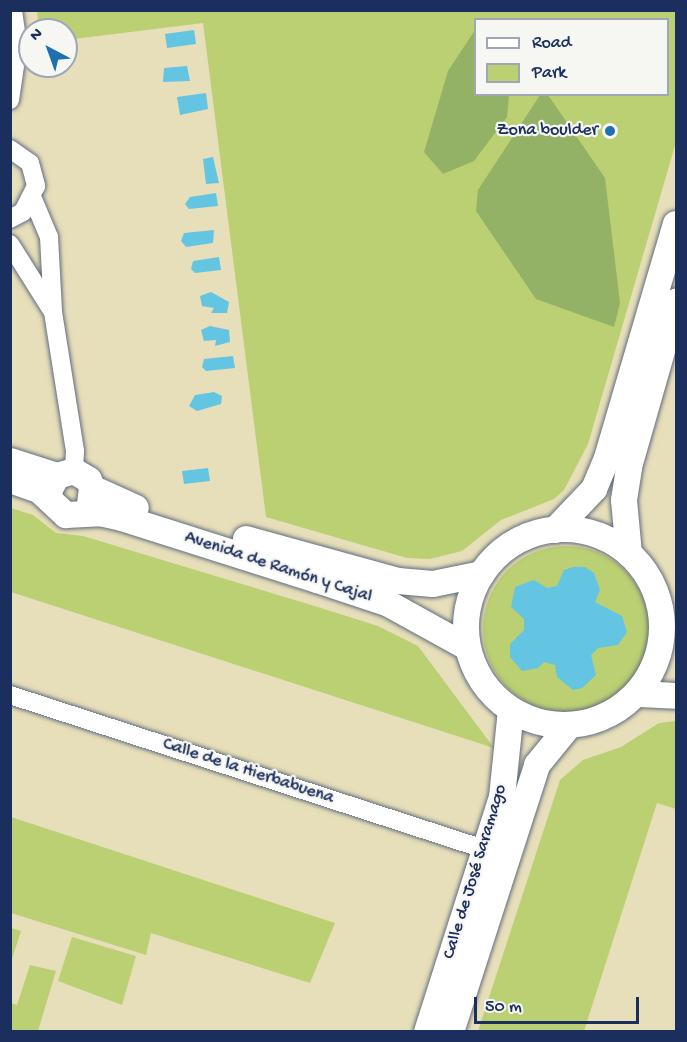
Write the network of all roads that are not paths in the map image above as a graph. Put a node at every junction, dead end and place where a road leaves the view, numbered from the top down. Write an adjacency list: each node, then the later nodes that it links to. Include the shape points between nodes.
1 (13, 10): 2 (street, via 18,46)
2 (10, 100)
3 (10, 149): 4 (street, via 30,163 35,174)
4 (33, 199): 5 (street, via 23,212); 9 (street, via 49,237)
5 (10, 219)
6 (676, 224): 14 (street, via 607,458 594,489)
7 (10, 244): 9 (street)
8 (676, 302): 15 (street, via 629,467 624,500)
9 (54, 312): 12 (street, via 75,451)
10 (10, 461): 12 (street, Avenida de Ramón y Cajal)
11 (10, 480): 12 (street, Avenida de Ramón y Cajal, via 39,490)
12 (68, 484): 13 (street, via 89,506); 13 (street, Avenida de Ramón y Cajal, via 59,512); 16 (street, Avenida de Ramón y Cajal, via 126,505 398,581 433,584)
13 (81, 512): 18 (street, Avenida de Ramón y Cajal, via 122,519 389,604)
14 (555, 530): 15 (street, via 582,531 607,539); 16 (street, via 513,543)
15 (629, 554): 17 (street, via 645,572)
16 (482, 574): 18 (street, via 470,597)
17 (669, 621): 19 (street)
18 (467, 647): 22 (street, via 483,683)
19 (640, 694): 21 (street); 23 (street, via 596,720)
20 (10, 695): 24 (street, Calle de la Hierbabuena)
21 (676, 696)
22 (511, 710): 23 (street, via 529,719); 24 (street, Calle de José Saramago, via 502,797)
23 (568, 727): 26 (street, Calle de José Saramago, via 537,765)
24 (485, 849): 25 (street, Calle de José Saramago)
25 (427, 1032)
26 (450, 1032)

